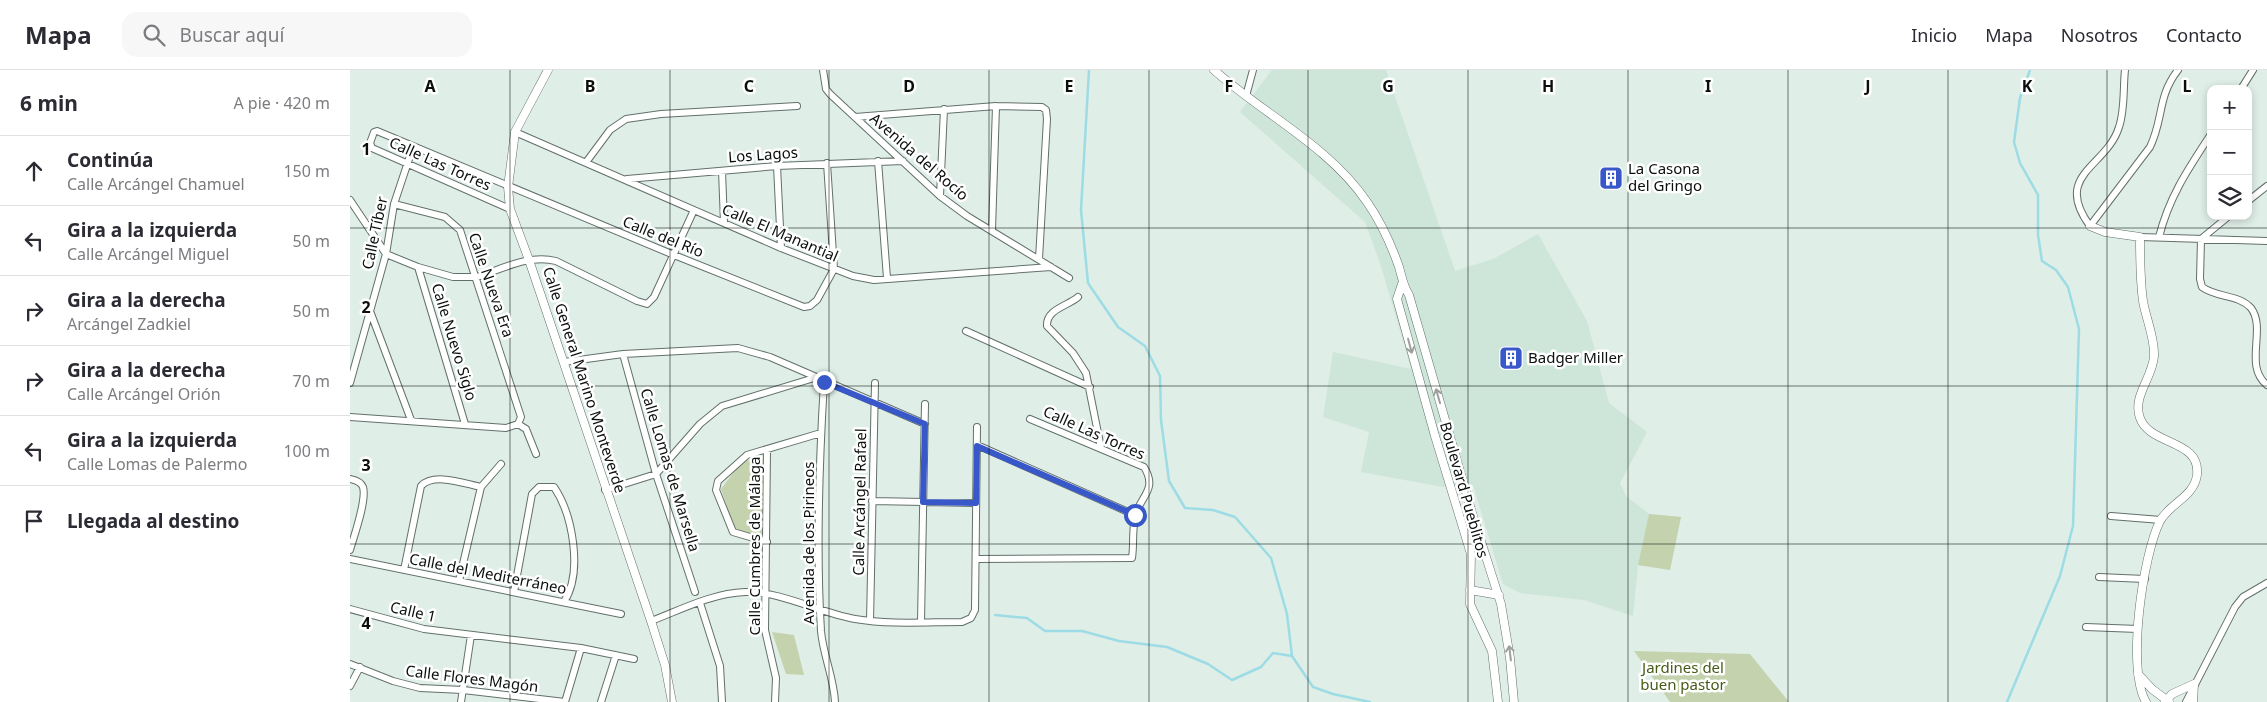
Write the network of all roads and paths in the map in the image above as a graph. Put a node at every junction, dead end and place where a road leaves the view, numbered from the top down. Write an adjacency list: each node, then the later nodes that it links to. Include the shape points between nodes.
1 (548, 70): 14 (street, Calle General Marino Monteverde)
2 (824, 70): 13 (street, Avenida del Rocío, via 826,89)
3 (1214, 70): 9 (street, Boulevard Pueblitos)
4 (1253, 70): 9 (street)
5 (2125, 70): 35 (street, via 2120,128 2079,184 2080,212)
6 (2178, 70): 35 (street, via 2162,97 2156,134 2150,147)
7 (2253, 70): 8 (street)
8 (2244, 85)
9 (1246, 96): 52 (street, Boulevard Pueblitos, via 1318,150 1366,200 1389,240)
10 (797, 106): 17 (street, via 626,119 610,130)
11 (996, 106): 12 (street); 36 (street); 44 (street, via 1035,106 1046,110)
12 (944, 109): 13 (street); 27 (street)
13 (854, 117): 19 (street, Avenida del Rocío)
14 (515, 132): 17 (street, Calle El Manantial); 26 (street, Calle General Marino Monteverde)
15 (2207, 140): 38 (street, via 2174,193)
16 (413, 147): 21 (street, Calle Tíber); 21 (street, Calle Las Torres, via 374,132 370,143 372,148); 26 (street, Calle Las Torres)
17 (587, 161): 24 (street, Calle El Manantial)
18 (878, 161): 19 (street, Los Lagos); 20 (street, Los Lagos); 50 (street)
19 (903, 162): 27 (street, Avenida del Rocío)
20 (827, 163): 22 (street, Los Lagos); 48 (street)
21 (406, 164): 30 (street, Calle Tíber); 31 (street, Calle Las Torres)
22 (777, 166): 23 (street, Los Lagos); 41 (street)
23 (722, 171): 24 (street, Los Lagos); 34 (street)
24 (625, 179): 32 (street, Calle El Manantial)
25 (2267, 186): 28 (street)
26 (508, 187): 31 (street, Calle General Marino Monteverde); 43 (street, Calle del Río)
27 (940, 196): 36 (street, Avenida del Rocío)
28 (2252, 198)
29 (350, 200): 42 (street)
30 (394, 204): 42 (street, Calle Tíber); 49 (street, Calle Nueva Era, via 445,217 454,224 463,238)
31 (510, 208): 45 (street, Calle General Marino Monteverde)
32 (694, 210): 34 (street, Calle El Manantial); 43 (street)
33 (2224, 220): 39 (street)
34 (724, 223): 41 (street, Calle El Manantial)
35 (2090, 226): 37 (street, via 2105,232)
36 (992, 230): 44 (street, Avenida del Rocío)
37 (2140, 237): 38 (street); 90 (street, via 2142,298 2154,353 2154,363 2140,395 2140,417 2154,434 2186,449 2194,458 2197,473 2195,485)
38 (2159, 237): 39 (street)
39 (2201, 239): 40 (street); 62 (street, via 2202,287 2242,300 2252,310 2257,322 2258,372)
40 (2267, 241)
41 (781, 248): 48 (street, Calle El Manantial)
42 (386, 254): 47 (street); 54 (street, Calle Tíber)
43 (674, 255): 45 (street, via 654,297 647,304 556,261 545,258); 48 (street, Calle del Río, via 796,305 810,306 817,300)
44 (1039, 259): 46 (street, Avenida del Rocío)
45 (529, 260): 49 (street); 57 (street, Calle General Marino Monteverde)
46 (1052, 267): 50 (street, Calle El Manantial); 51 (street, Avenida del Rocío)
47 (418, 268): 49 (street, via 453,277); 70 (street, Calle Nuevo Siglo)
48 (834, 269): 50 (street, Calle El Manantial, via 864,279)
49 (477, 277): 69 (street, Calle Nueva Era)
50 (886, 278)
51 (1069, 278)
52 (1402, 284): 74 (street, Boulevard Pueblitos, one-way to 52, via 1409,295); 75 (street, Boulevard Pueblitos, one-way to 75, via 1397,299)
53 (1078, 297): 63 (street, via 1049,316 1047,326 1073,353 1086,373)
54 (369, 309): 59 (street, Calle Tíber); 68 (street)
55 (966, 331): 63 (street)
56 (623, 354): 57 (street); 58 (street, via 738,348 770,357); 81 (street, Calle Lomas de Marsella)
57 (564, 362): 84 (street, Calle General Marino Monteverde)
58 (814, 378): 60 (street); 81 (street, via 732,402 713,412)
59 (350, 382)
60 (824, 382): 64 (street); 73 (street, Avenida de los Pirineos)
61 (875, 383): 64 (street, Calle Arcángel Rafael)
62 (2267, 385)
63 (1090, 387): 77 (street)
64 (874, 404): 71 (street); 85 (street, Calle Arcángel Rafael)
65 (925, 404): 71 (street)
66 (350, 417): 68 (street)
67 (1030, 419): 77 (street, Calle Las Torres)
68 (411, 420): 70 (street)
69 (519, 421): 70 (street, via 506,428); 79 (street, Calle Nueva Era, via 526,429)
70 (465, 424)
71 (925, 424): 86 (street)
72 (977, 427): 76 (street)
73 (821, 432): 78 (street); 108 (street, Avenida de los Pirineos)
74 (1448, 432): 75 (street); 104 (street, Boulevard Pueblitos)
75 (1435, 436): 100 (street, Boulevard Pueblitos, via 1471,554)
76 (977, 446): 87 (street); 88 (street)
77 (1101, 448): 88 (street, Calle Las Torres, via 1144,467 1148,473 1149,488)
78 (767, 449): 91 (street, Calle Cumbres de Málaga); 91 (street, via 739,459 718,481 716,490 733,532)
79 (536, 454)
80 (501, 464): 83 (street)
81 (656, 474): 84 (street); 102 (street, Calle Lomas de Marsella)
82 (350, 479): 92 (street, via 360,483 364,489)
83 (481, 487): 95 (street, via 440,480 425,482 421,486); 98 (street)
84 (605, 490): 110 (street, Calle General Marino Monteverde)
85 (872, 501): 86 (street); 111 (street, Calle Arcángel Rafael)
86 (923, 502): 87 (street); 112 (street)
87 (976, 503): 94 (street)
88 (1135, 515): 94 (street, Calle Las Torres, via 1132,558)
89 (2112, 516): 90 (street)
90 (2161, 520): 97 (street, via 2151,544)
91 (767, 542): 103 (street, Calle Cumbres de Málaga)
92 (350, 550)
93 (350, 559): 95 (street, Calle del Mediterráneo)
94 (976, 559): 112 (street, via 975,610 971,618 962,622)
95 (404, 570): 98 (street, Calle del Mediterráneo)
96 (2099, 577): 97 (street)
97 (2145, 580): 114 (street)
98 (459, 581): 101 (street, Calle del Mediterráneo)
99 (2267, 583): 122 (street, via 2243,597 2235,607)
100 (1470, 590): 104 (street); 133 (street, Boulevard Pueblitos, via 1473,612 1492,651)
101 (514, 592): 105 (street, Calle del Mediterráneo); 105 (street, via 532,494 540,487 554,487 564,510 575,555 574,579)
102 (695, 592)
103 (765, 594): 106 (street, via 744,592); 108 (street); 131 (street, Calle Cumbres de Málaga, via 764,630 776,678)
104 (1499, 596): 134 (street, Boulevard Pueblitos, one-way to 104, via 1508,636)
105 (564, 602): 109 (street, Calle del Mediterráneo)
106 (700, 603): 110 (street); 130 (street, via 720,666)
107 (350, 609): 115 (street, Calle 1, via 415,627)
108 (821, 609): 111 (street); 132 (street, Avenida de los Pirineos, via 823,645)
109 (621, 614)
110 (651, 621): 129 (street, Calle General Marino Monteverde)
111 (870, 621): 112 (street)
112 (921, 622)
113 (2086, 627): 114 (street)
114 (2138, 629): 121 (street)
115 (471, 635): 116 (street, Calle 1); 124 (street)
116 (581, 648): 117 (street, Calle 1); 127 (street)
117 (616, 655): 118 (street, Calle 1); 128 (street)
118 (634, 659)
119 (350, 664): 120 (street, Calle Flores Magón)
120 (360, 667): 123 (street); 124 (street, Calle Flores Magón, via 406,685)
121 (2138, 674): 125 (street); 135 (street)
122 (2194, 684): 125 (street); 136 (street); 137 (street)
123 (350, 686)
124 (463, 690): 126 (street); 127 (street, Calle Flores Magón)
125 (2167, 701)
126 (461, 702)
127 (565, 702)
128 (601, 702)
129 (672, 702)
130 (722, 702)
131 (775, 702)
132 (835, 702)
133 (1498, 702)
134 (1514, 702)
135 (2146, 702)
136 (2186, 702)
137 (2193, 702)

